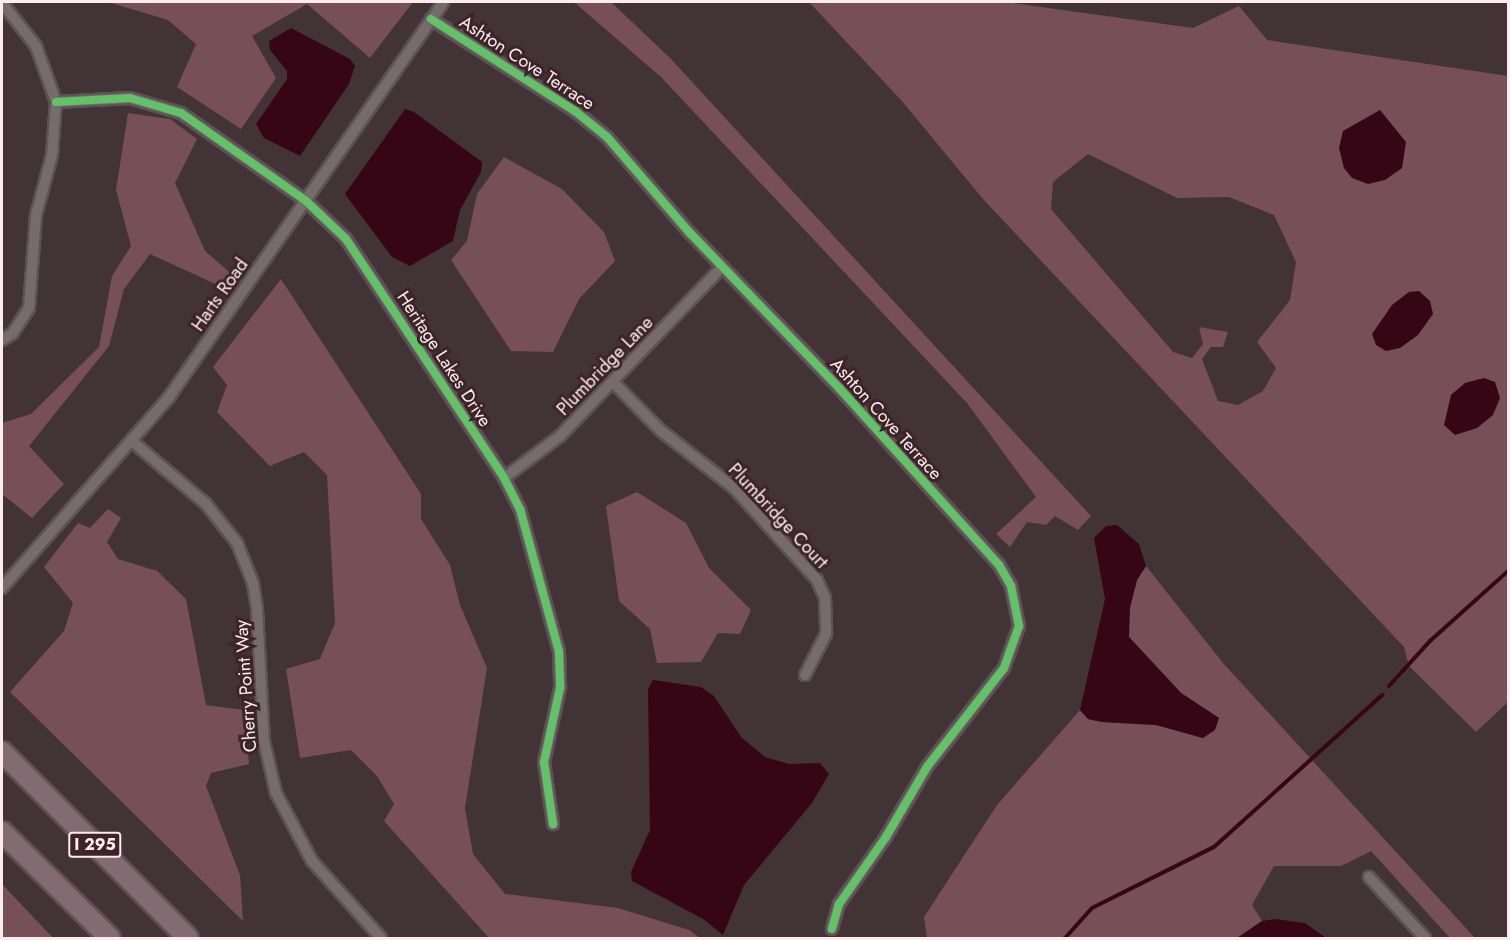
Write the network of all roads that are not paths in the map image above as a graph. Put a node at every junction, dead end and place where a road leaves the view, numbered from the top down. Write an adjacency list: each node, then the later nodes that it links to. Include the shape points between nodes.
1 (444, 2): 3 (street, Harts Road)
2 (2, 3): 4 (street, via 36,46)
3 (431, 19): 5 (street, Harts Road); 6 (street, Ashton Cove Terrace, via 591,124)
4 (56, 102): 5 (street, Heritage Lakes Drive, via 130,98 165,107 199,124); 7 (street, via 52,155 36,214 29,308 13,333)
5 (306, 201): 9 (street, Harts Road, via 170,397); 10 (street, Heritage Lakes Drive, via 346,239)
6 (722, 267): 8 (street, Plumbridge Lane); 17 (street, Ashton Cove Terrace, via 840,389 999,565 1017,606 1014,648 1004,668 927,766 886,837 839,904)
7 (2, 340)
8 (613, 382): 10 (street, Plumbridge Lane, via 561,436); 12 (street, Plumbridge Court, via 669,438 734,488 817,580 825,598 826,634)
9 (133, 442): 11 (street, Harts Road); 20 (street, Cherry Point Way, via 206,504 242,553 257,609 264,741 276,793 312,861)
10 (504, 478): 14 (street, Heritage Lakes Drive, via 527,531 559,652 560,688 544,762)
11 (2, 588)
12 (805, 675)
13 (2, 752): 19 (highway, I 295)
14 (553, 824)
15 (2, 832): 18 (highway)
16 (1369, 877): 21 (street)
17 (832, 929)
18 (110, 939)
19 (188, 939)
20 (381, 939)
21 (1425, 939)

